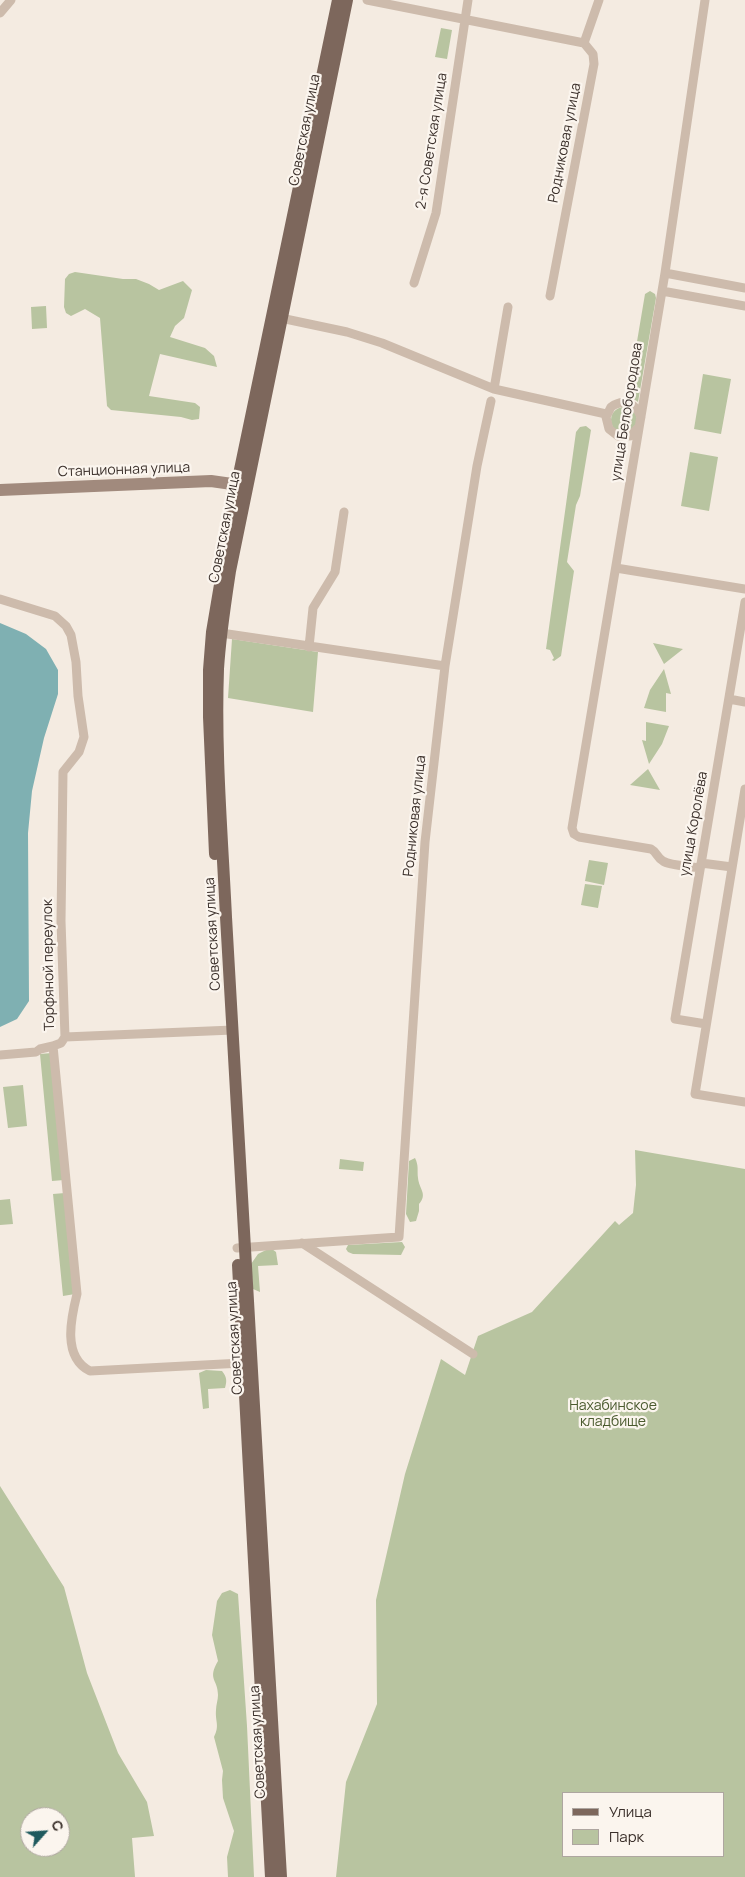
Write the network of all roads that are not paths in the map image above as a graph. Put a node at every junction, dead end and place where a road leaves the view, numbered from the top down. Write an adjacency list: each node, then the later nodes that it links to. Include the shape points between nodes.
1 (11, 0): 8 (street)
2 (338, 0): 18 (main road, Советская улица)
3 (347, 0): 18 (main road, Советская улица)
4 (367, 0): 9 (street)
5 (468, 0): 9 (street, 2-я Советская улица)
6 (599, 0): 10 (street)
7 (705, 0): 11 (street, улица Белобородова)
8 (0, 13)
9 (464, 20): 10 (street); 12 (street, 2-я Советская улица, via 436,213)
10 (584, 43): 15 (street, Родниковая улица, via 593,54 594,64)
11 (665, 273): 13 (street); 14 (street, улица Белобородова)
12 (414, 283)
13 (745, 288)
14 (662, 291): 16 (street); 22 (street, улица Белобородова)
15 (550, 296)
16 (745, 306)
17 (508, 307): 19 (street)
18 (277, 317): 19 (street, via 382,343); 24 (main road, Советская улица)
19 (494, 388): 21 (street)
20 (491, 401): 33 (street, Родниковая улица, via 477,466)
21 (606, 414): 22 (street, via 614,405 625,402 635,407); 23 (street, via 607,426 615,435 628,437)
22 (640, 417): 23 (street, улица Белобородова)
23 (639, 427): 27 (street, улица Белобородова)
24 (243, 485): 25 (main road, Станционная улица, via 211,481); 31 (main road, Советская улица); 43 (main road, Советская улица, via 213,623 209,670 210,772)
25 (0, 490)
26 (344, 512): 32 (street, via 335,572 313,608)
27 (616, 568): 28 (street); 40 (street, улица Белобородова, via 572,828 579,837 651,849 665,862)
28 (745, 589)
29 (0, 599): 44 (street, Торфяной переулок, via 56,616 71,635 76,662 84,738 79,752 63,772 61,921)
30 (745, 602): 34 (street, улица Королёва)
31 (221, 633): 32 (street); 43 (main road, Советская улица, via 219,768)
32 (309, 647): 33 (street)
33 (445, 666): 48 (street, Родниковая улица, via 425,842 399,1237)
34 (729, 699): 35 (street); 40 (street, улица Королёва)
35 (745, 702)
36 (745, 790): 37 (street)
37 (743, 814): 38 (street)
38 (735, 847): 39 (street); 41 (street)
39 (745, 849)
40 (701, 865): 41 (street); 42 (street, улица Королёва, via 675,1019)
41 (732, 867): 42 (street)
42 (706, 1024): 47 (street, via 695,1094)
43 (229, 1030): 44 (street); 49 (main road, Советская улица)
44 (65, 1037): 45 (street, Торфяной переулок)
45 (54, 1046): 46 (street, via 40,1048 36,1052); 51 (street, Торфяной переулок, via 77,1294 70,1321 71,1341 81,1365 90,1371)
46 (0, 1055)
47 (745, 1102)
48 (302, 1243): 49 (street); 50 (street)
49 (241, 1247): 51 (main road, Советская улица); 53 (main road, Советская улица)
50 (472, 1354)
51 (242, 1363): 52 (main road, Советская улица)
52 (271, 1877)
53 (281, 1877)

